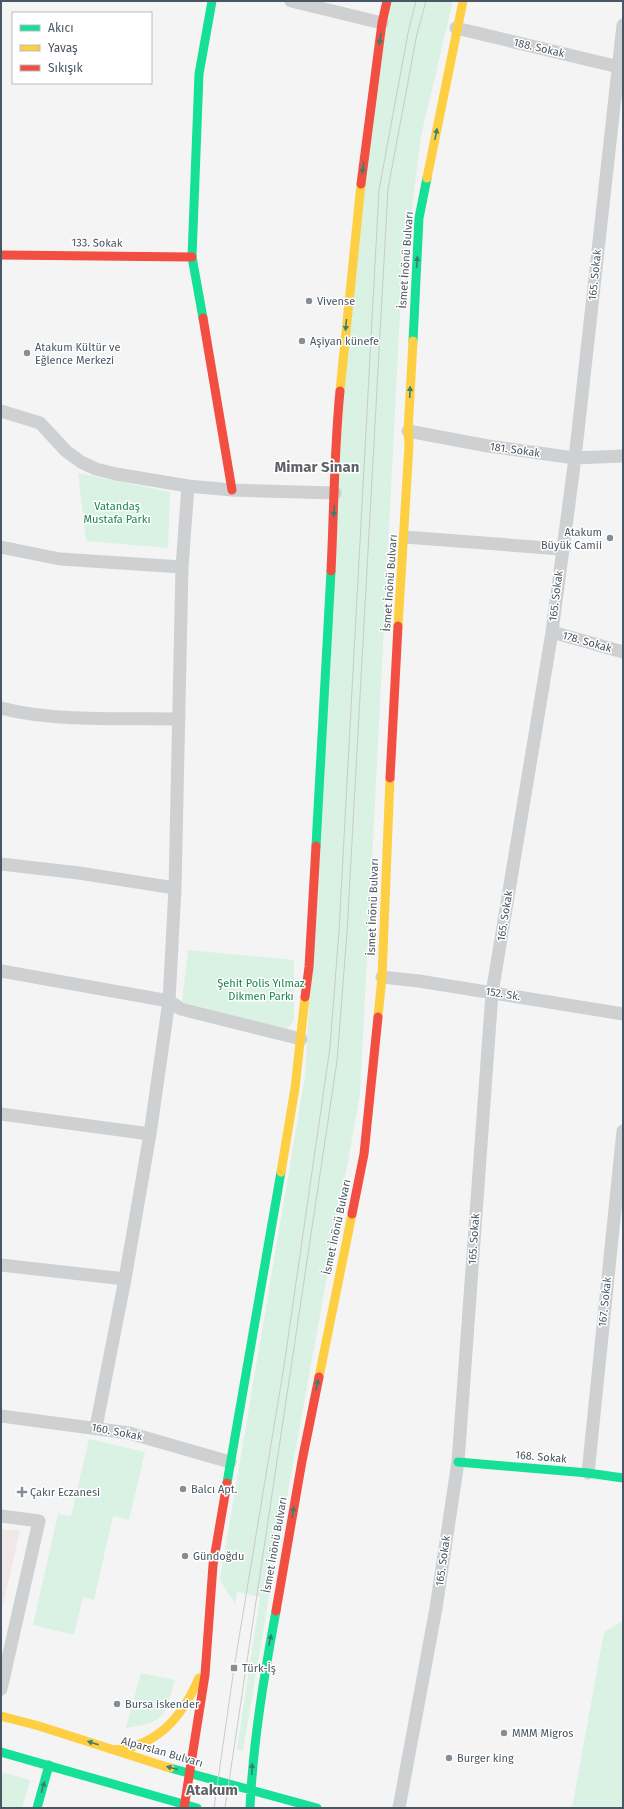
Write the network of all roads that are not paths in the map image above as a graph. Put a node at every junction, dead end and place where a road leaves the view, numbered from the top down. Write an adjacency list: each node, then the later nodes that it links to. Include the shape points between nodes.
1 (212, 1): 10 (main road, via 199,74)
2 (291, 1): 5 (street)
3 (387, 1): 5 (main road)
4 (463, 1): 7 (main road, İsmet İnönü Bulvarı)
5 (382, 23): 17 (main road, one-way to 17, via 355,229 335,441)
6 (623, 26): 8 (street, 165. Sokak)
7 (456, 28): 8 (street, 188. Sokak); 12 (main road, İsmet İnönü Bulvarı, one-way to 7, via 419,218)
8 (620, 67): 14 (street, 165. Sokak)
9 (1, 255): 10 (main road, 133. Sokak)
10 (192, 257): 16 (main road)
11 (1, 411): 15 (street, via 40,423 66,451 96,469)
12 (408, 431): 14 (street, 181. Sokak, via 488,446); 18 (main road, İsmet İnönü Bulvarı)
13 (623, 456): 14 (street, 181. Sokak)
14 (575, 458): 20 (street, 165. Sokak)
15 (188, 486): 16 (street); 21 (street)
16 (232, 490): 17 (street)
17 (335, 493): 33 (main road, one-way to 33, via 309,960)
18 (405, 537): 20 (street); 29 (main road, İsmet İnönü Bulvarı, via 391,751)
19 (1, 547): 21 (street, via 60,559)
20 (561, 549): 22 (street, 165. Sokak)
21 (182, 567): 25 (street)
22 (552, 632): 23 (street, 178. Sokak); 30 (street, 165. Sokak)
23 (623, 652)
24 (1, 708): 25 (street, via 21,713 62,716)
25 (179, 719): 27 (street)
26 (1, 864): 27 (street)
27 (175, 888): 31 (street)
28 (1, 971): 31 (street)
29 (382, 977): 30 (street, 152. Sk.); 54 (main road, İsmet İnönü Bulvarı, one-way to 29, via 252,1768 269,1648 302,1461 364,1154)
30 (492, 993): 32 (street, 152. Sk.); 42 (street, 165. Sokak)
31 (168, 1001): 33 (street, via 181,1009); 36 (street)
32 (623, 1014)
33 (301, 1040): 41 (main road, via 290,1118)
34 (1, 1114): 36 (street)
35 (623, 1131): 43 (street, 167. Sokak)
36 (150, 1134): 38 (street)
37 (1, 1265): 38 (street)
38 (125, 1279): 40 (street)
39 (1, 1416): 40 (street, 160. Sokak)
40 (96, 1427): 41 (street, 160. Sokak, via 129,1433)
41 (230, 1462): 46 (main road, via 213,1565)
42 (458, 1462): 43 (main road, 168. Sokak); 61 (street, 165. Sokak, via 436,1608)
43 (588, 1473): 44 (main road, 168. Sokak)
44 (623, 1478)
45 (1, 1516): 47 (street, via 39,1521)
46 (206, 1660): 49 (main road, via 193,1692 162,1731 144,1743); 52 (main road)
47 (1, 1688)
48 (1, 1716): 49 (main road, Alparslan Bulvarı, one-way to 48)
49 (114, 1750): 52 (main road, Alparslan Bulvarı, one-way to 49)
50 (1, 1752): 51 (main road)
51 (49, 1765): 53 (main road); 57 (main road, one-way to 51)
52 (188, 1772): 54 (main road, Alparslan Bulvarı); 56 (main road)
53 (97, 1780): 55 (main road); 56 (main road)
54 (252, 1790): 59 (main road, İsmet İnönü Bulvarı); 60 (main road, Alparslan Bulvarı)
55 (126, 1798)
56 (184, 1806): 58 (main road)
57 (37, 1808)
58 (196, 1808)
59 (250, 1808)
60 (317, 1808)
61 (398, 1808)

